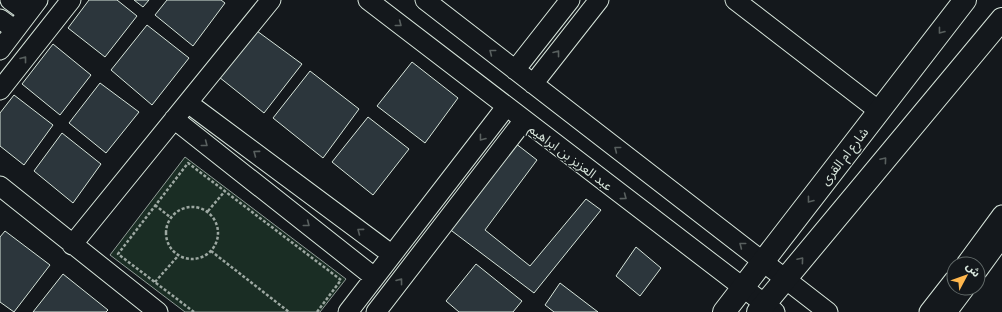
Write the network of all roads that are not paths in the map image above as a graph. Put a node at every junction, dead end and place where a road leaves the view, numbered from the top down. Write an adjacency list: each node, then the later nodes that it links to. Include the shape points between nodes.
1 (10, 0): 10 (street)
2 (71, 0): 17 (street, one-way to 2)
3 (271, 0): 18 (street)
4 (368, 0): 19 (street, عبد العزيز بن ابراهيم, one-way to 19)
5 (424, 0): 15 (street, one-way to 5)
6 (570, 0): 15 (street)
7 (599, 0): 16 (street, one-way to 7)
8 (735, 0): 20 (street)
9 (964, 0): 20 (main road, شارع ام القرى, one-way to 20)
10 (33, 7): 13 (street)
11 (0, 19): 13 (street)
12 (1002, 19): 32 (main road, one-way to 12)
13 (15, 30): 14 (street)
14 (0, 50)
15 (515, 70): 16 (street)
16 (533, 84): 30 (street, one-way to 16)
17 (0, 90)
18 (188, 103): 21 (street); 27 (street, one-way to 18)
19 (506, 107): 22 (street, عبد العزيز بن ابراهيم); 27 (street, one-way to 27)
20 (879, 111): 30 (main road, شارع ام القرى, one-way to 30)
21 (174, 119): 26 (street); 31 (street, one-way to 31)
22 (524, 120): 33 (street, عبد العزيز بن ابراهيم, one-way to 33); 39 (street, one-way to 22)
23 (0, 186): 26 (street)
24 (1002, 215): 28 (street)
25 (1002, 237): 29 (street)
26 (72, 245): 38 (street)
27 (392, 254): 31 (street)
28 (972, 256)
29 (986, 259)
30 (763, 261): 32 (street); 33 (main road, شارع ام القرى)
31 (374, 277): 36 (street)
32 (785, 279): 37 (main road); 41 (street)
33 (742, 288): 37 (street, عبد العزيز بن ابراهيم); 40 (main road, شارع ام القرى)
34 (946, 290): 42 (street)
35 (959, 296): 43 (street)
36 (357, 308)
37 (766, 309)
38 (158, 312)
39 (376, 312)
40 (724, 312)
41 (828, 312)
42 (929, 312)
43 (947, 312)

